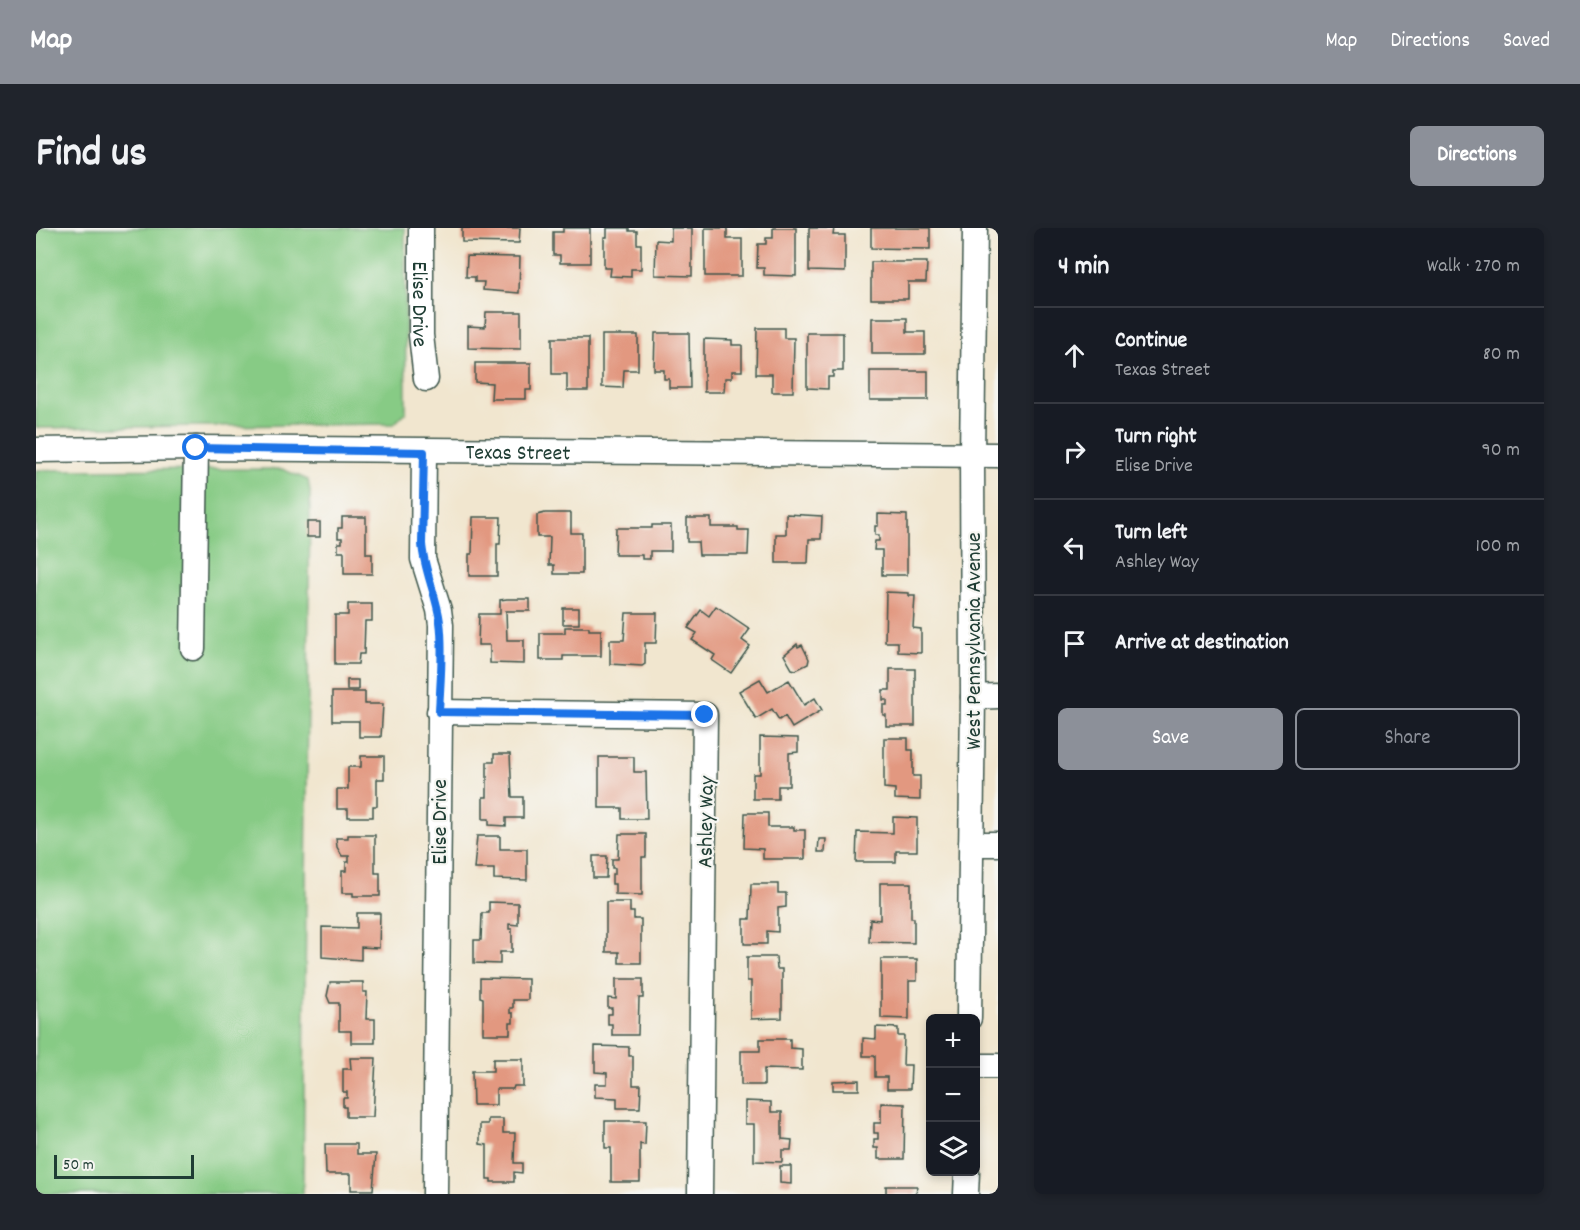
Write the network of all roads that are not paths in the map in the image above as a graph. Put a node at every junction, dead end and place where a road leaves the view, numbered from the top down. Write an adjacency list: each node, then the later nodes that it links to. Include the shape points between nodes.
1 (421, 228): 3 (street, Elise Drive, via 421,336)
2 (975, 228): 7 (street, West Pennsylvania Avenue)
3 (426, 379)
4 (196, 448): 5 (street, Texas Street); 6 (street, Texas Street); 9 (street)
5 (36, 450)
6 (424, 452): 7 (street, Texas Street); 12 (street, Elise Drive, via 422,544 441,626)
7 (972, 455): 8 (street, Texas Street); 11 (street, West Pennsylvania Avenue)
8 (998, 455)
9 (194, 648)
10 (998, 696): 11 (street)
11 (973, 697): 13 (street, West Pennsylvania Avenue)
12 (439, 712): 19 (street, Elise Drive); 20 (street, Ashley Way, via 705,715)
13 (971, 844): 14 (street); 15 (street, West Pennsylvania Avenue)
14 (998, 844)
15 (969, 1014)
16 (980, 1066): 17 (street)
17 (998, 1066)
18 (967, 1176): 21 (street)
19 (435, 1194)
20 (700, 1194)
21 (966, 1194)

